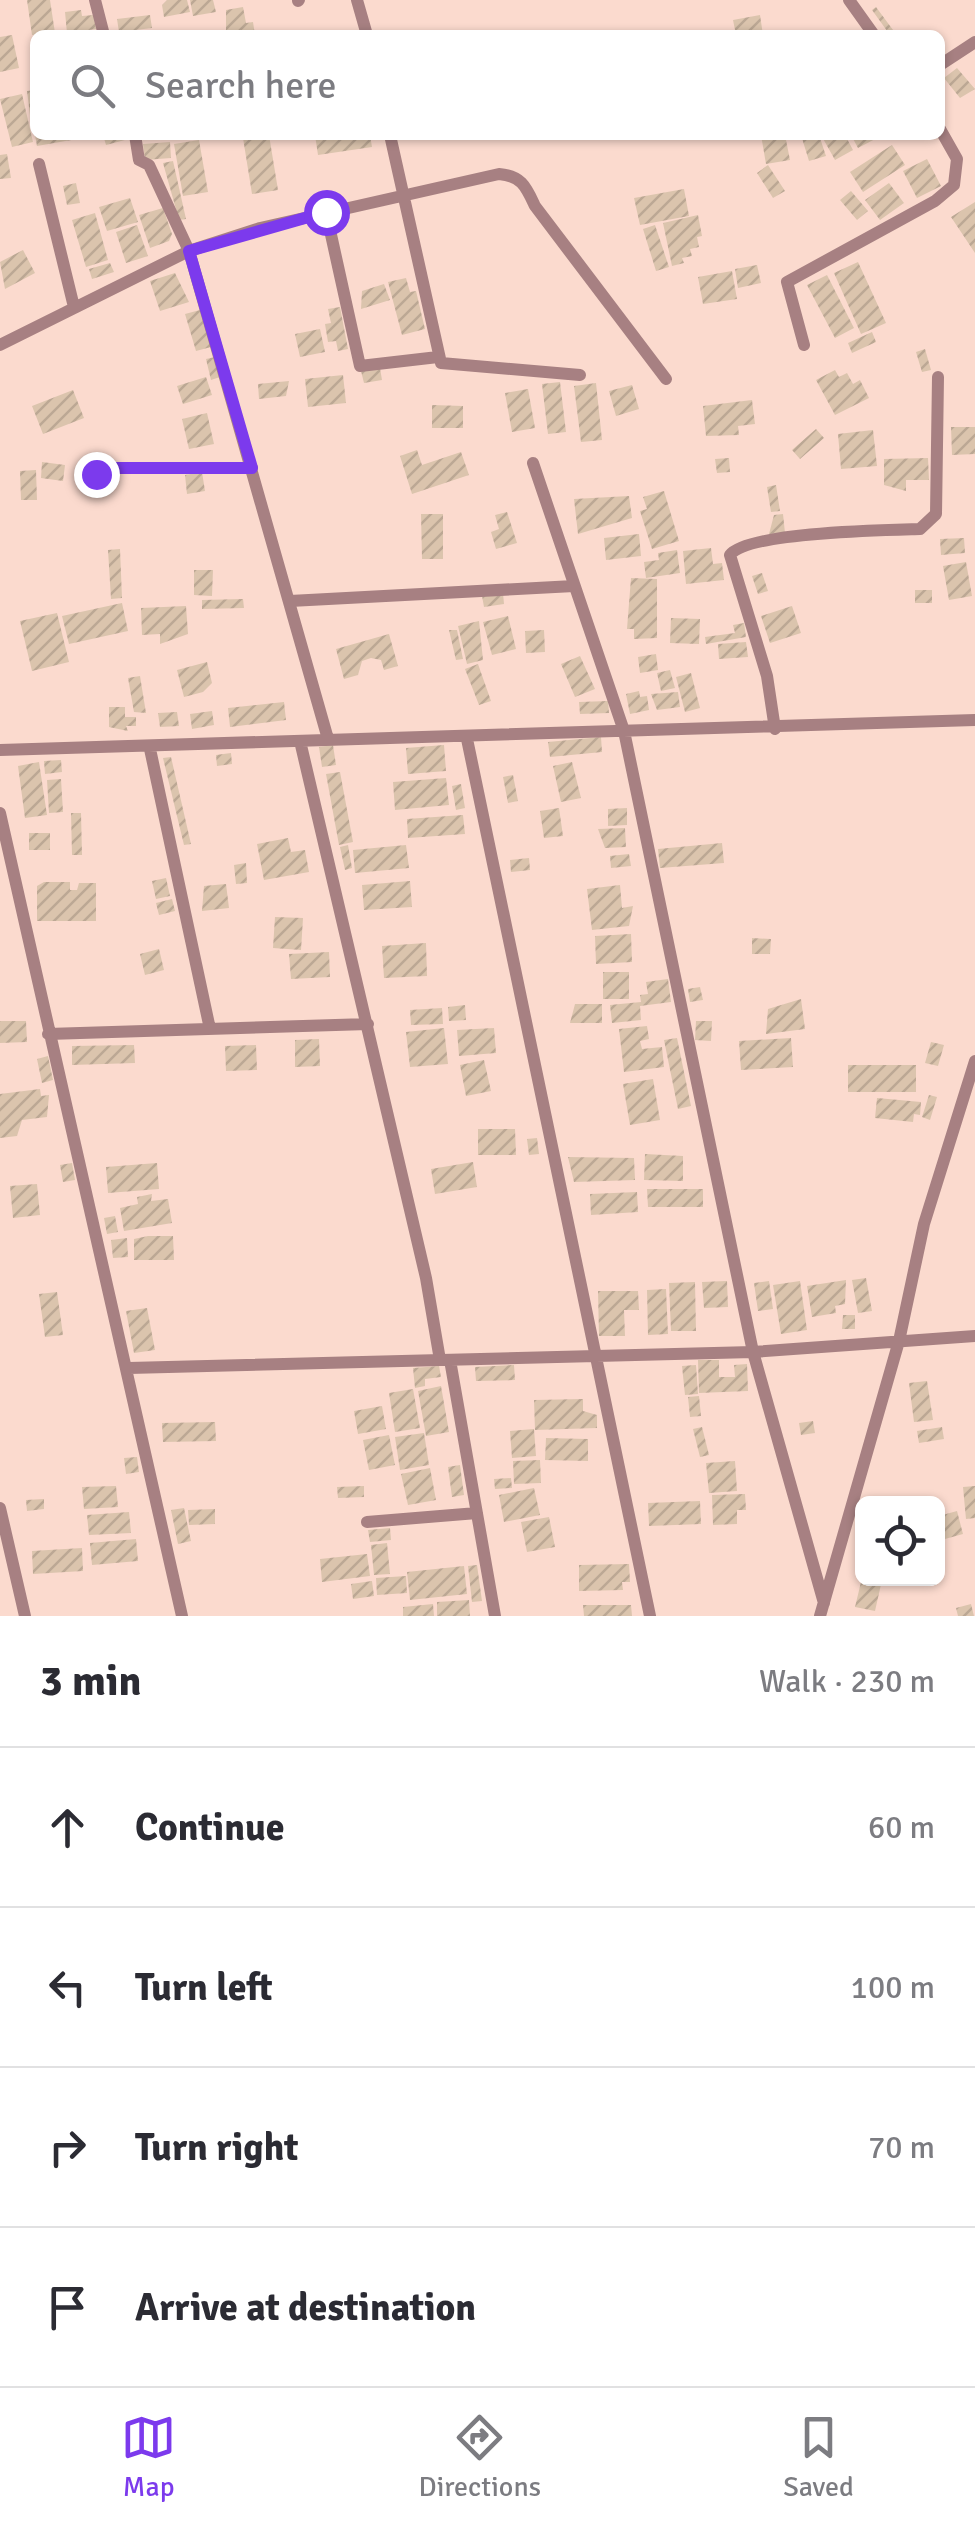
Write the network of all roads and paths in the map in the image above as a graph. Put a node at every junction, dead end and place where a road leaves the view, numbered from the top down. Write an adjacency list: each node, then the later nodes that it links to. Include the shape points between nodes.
1 (95, 0): 4 (street)
2 (357, 0): 5 (street)
3 (849, 0): 6 (street)
4 (103, 30)
5 (366, 30)
6 (870, 30)
7 (975, 42): 8 (street)
8 (945, 62)
9 (945, 137): 18 (street, via 957,159 954,186 787,282)
10 (136, 140): 15 (street, via 139,160 149,165)
11 (391, 140): 13 (street)
12 (39, 164): 16 (street)
13 (402, 195): 14 (street); 19 (street); 22 (street, via 515,176)
14 (326, 212): 15 (street); 19 (street, via 360,366)
15 (189, 251): 16 (street); 24 (street)
16 (74, 307): 17 (street)
17 (0, 345)
18 (804, 345)
19 (438, 357): 20 (street, via 451,367)
20 (580, 375)
21 (938, 377): 29 (street, via 932,522 920,529 765,541 732,550 731,569 767,676)
22 (666, 379)
23 (533, 464): 26 (street)
24 (252, 468): 25 (street, via 111,468 98,471); 27 (street)
25 (96, 480)
26 (574, 586): 27 (street); 30 (street)
27 (290, 601): 31 (street)
28 (975, 720): 29 (street)
29 (775, 729): 30 (street)
30 (624, 731): 32 (street); 43 (street)
31 (328, 739): 32 (street); 33 (street)
32 (467, 739): 44 (street)
33 (300, 741): 34 (street); 37 (street)
34 (150, 749): 35 (street); 38 (street)
35 (0, 750)
36 (0, 813): 39 (street)
37 (368, 1024): 38 (street); 45 (street)
38 (210, 1029): 39 (street)
39 (48, 1034): 46 (street)
40 (975, 1061): 42 (street, via 924,1224)
41 (975, 1336): 42 (street)
42 (899, 1341): 43 (street); 50 (street)
43 (753, 1352): 44 (street); 50 (street)
44 (592, 1356): 45 (street); 54 (street)
45 (445, 1360): 46 (street); 48 (street)
46 (129, 1368): 52 (street)
47 (0, 1508): 51 (street)
48 (477, 1513): 49 (street); 53 (street)
49 (367, 1522)
50 (822, 1610)
51 (25, 1616)
52 (182, 1616)
53 (495, 1616)
54 (650, 1616)

